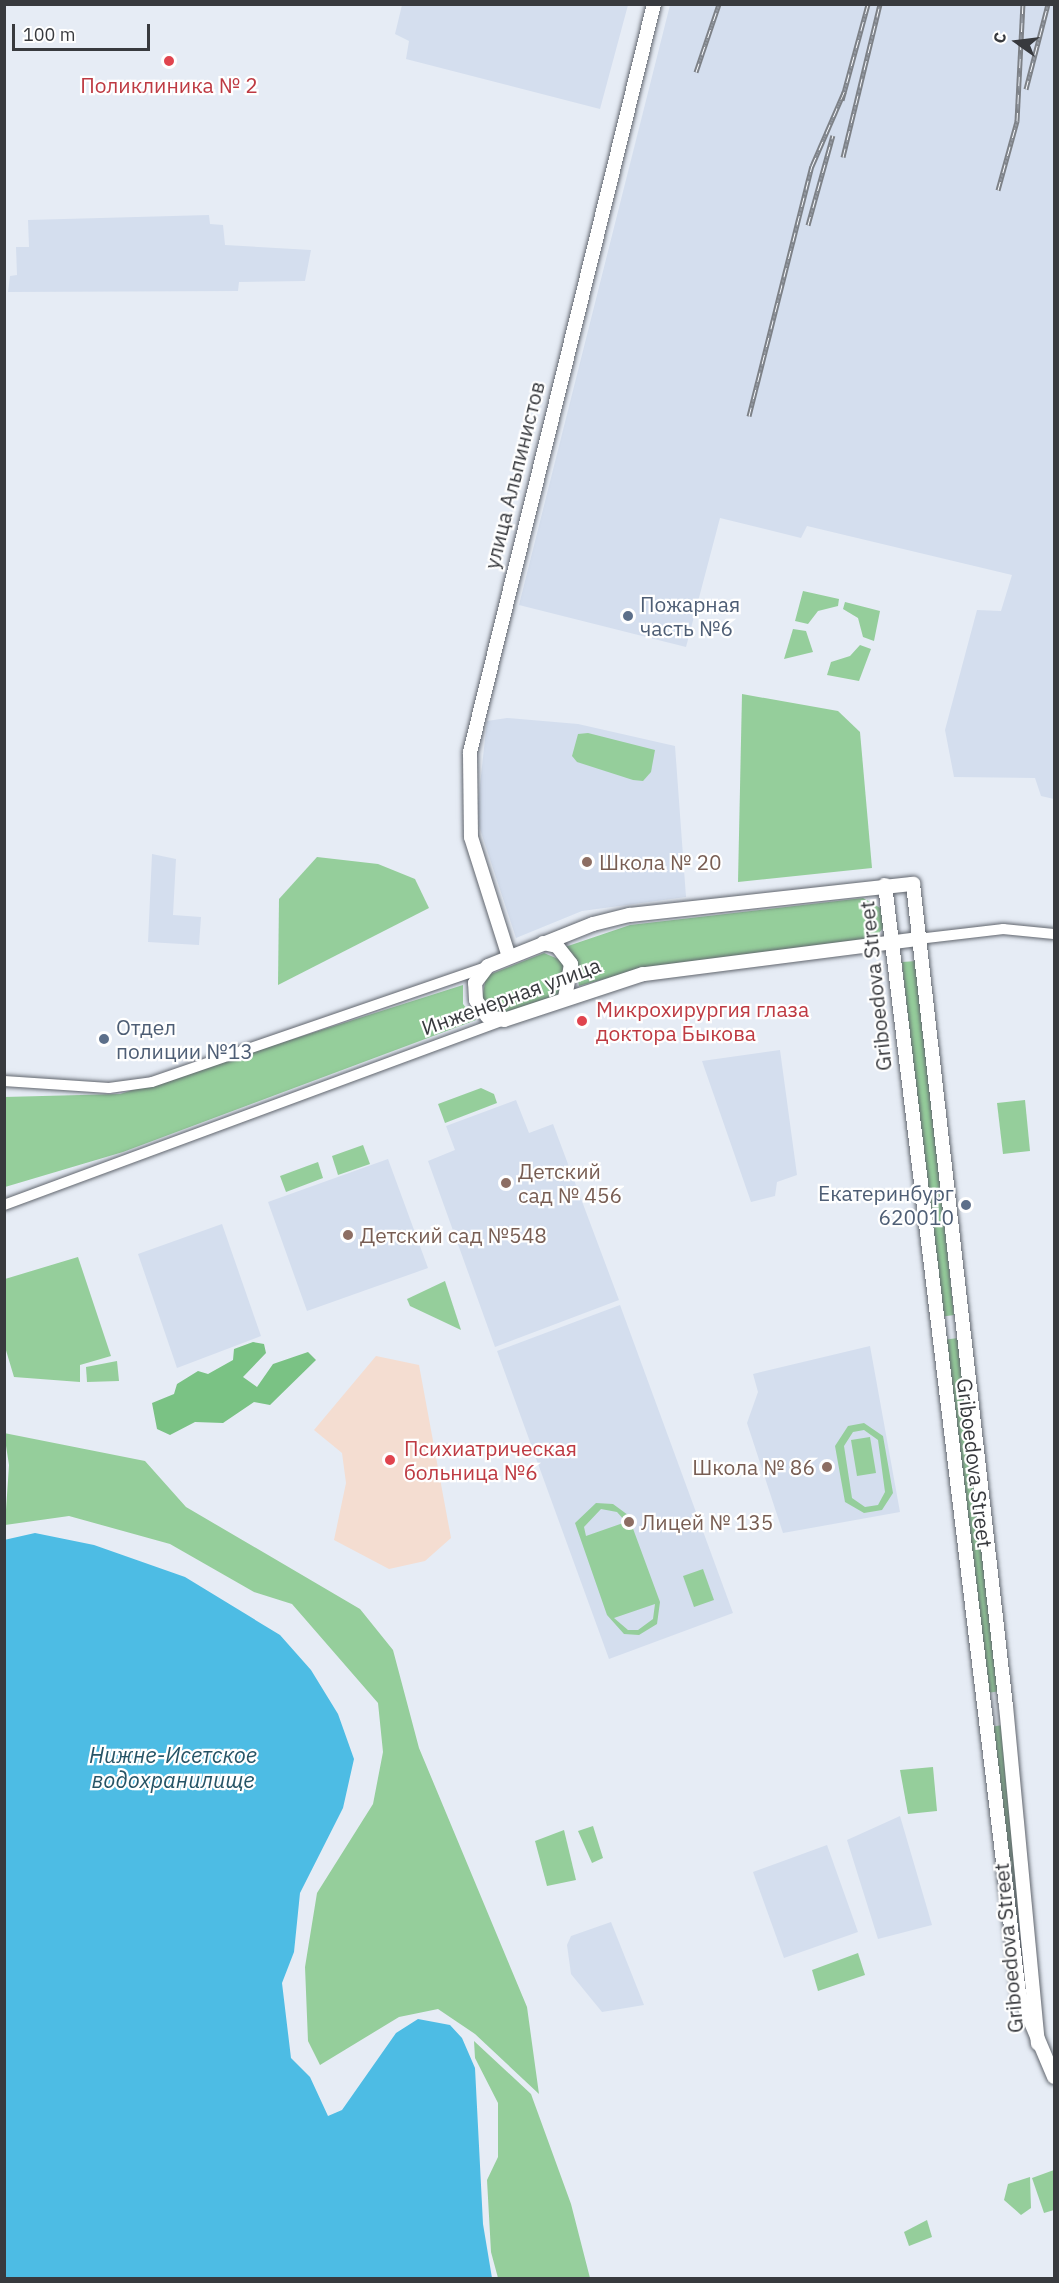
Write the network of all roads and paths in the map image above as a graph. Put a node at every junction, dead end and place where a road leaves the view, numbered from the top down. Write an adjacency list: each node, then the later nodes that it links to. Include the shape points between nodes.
1 (654, 4): 8 (main road, улица Альпинистов, via 470,752 471,837)
2 (913, 884): 3 (main road, Инженерная улица); 5 (main road, Griboedova Street)
3 (885, 885): 6 (main road, Инженерная улица, via 630,915); 7 (main road, Griboedova Street)
4 (1054, 934): 5 (street, Инженерная улица, via 1003,929)
5 (918, 939): 7 (main road, Инженерная улица); 14 (main road, Griboedova Street, via 1006,1706)
6 (543, 943): 8 (main road, Инженерная улица); 10 (main road, via 557,946 571,964)
7 (890, 943): 10 (main road, Инженерная улица, via 643,974); 14 (main road, Griboedova Street, via 1019,1994)
8 (509, 957): 9 (main road, Инженерная улица)
9 (488, 966): 11 (main road, via 475,983 476,1000 487,1016); 12 (street, Инженерная улица, via 152,1082 109,1088)
10 (565, 998): 11 (main road, Инженерная улица)
11 (504, 1020): 13 (street, Инженерная улица)
12 (4, 1081)
13 (4, 1205)
14 (1038, 2043): 15 (main road, Griboedova Street)
15 (1054, 2077)

